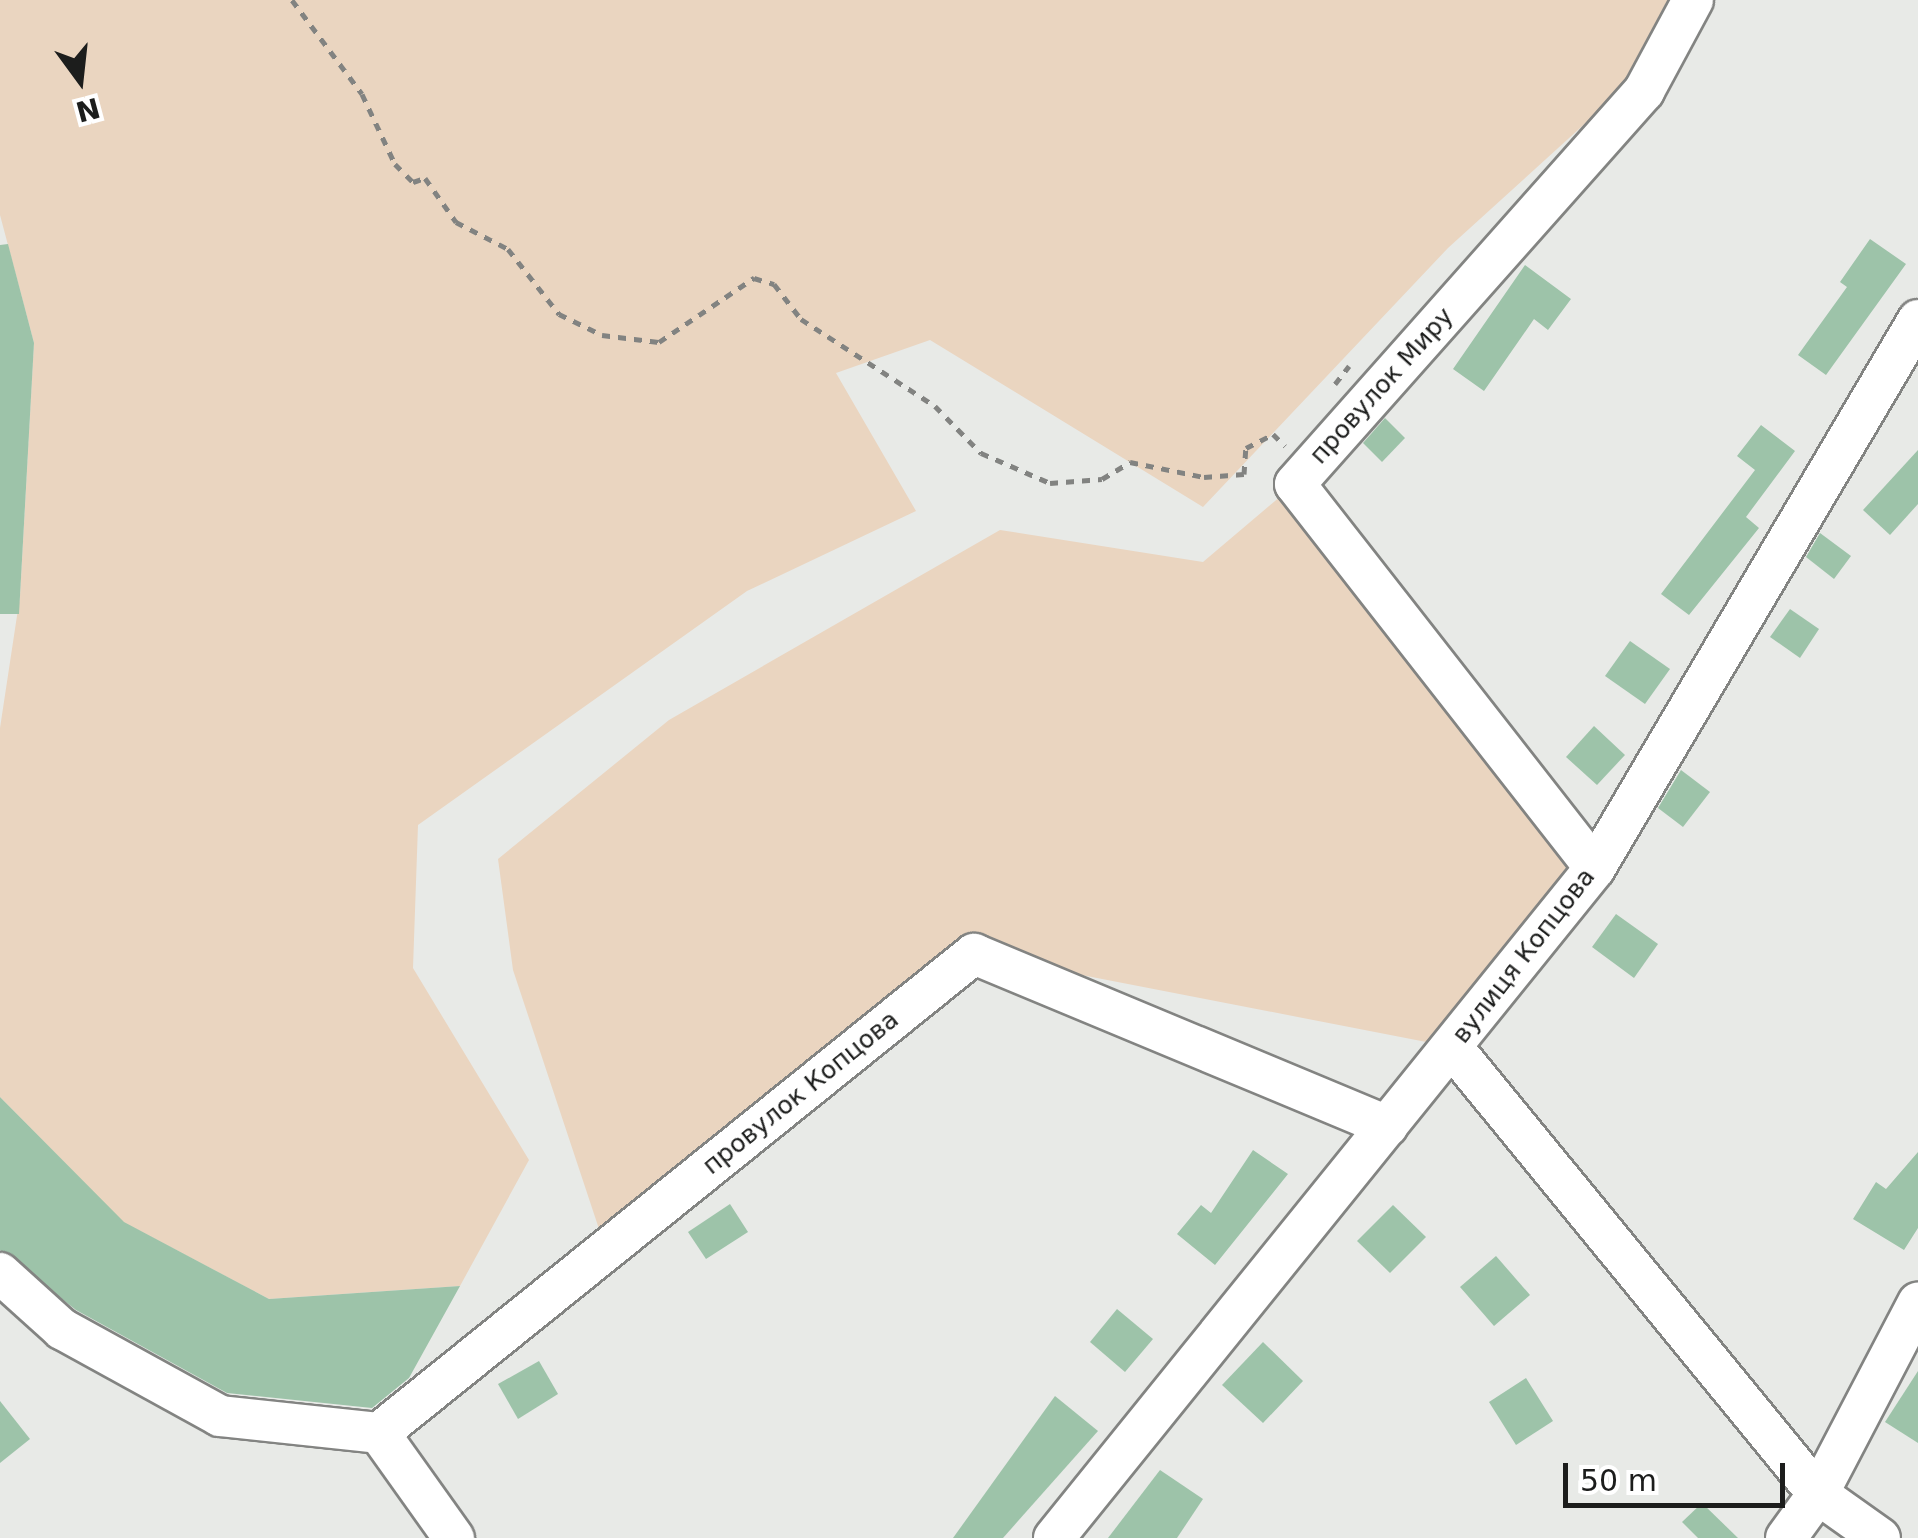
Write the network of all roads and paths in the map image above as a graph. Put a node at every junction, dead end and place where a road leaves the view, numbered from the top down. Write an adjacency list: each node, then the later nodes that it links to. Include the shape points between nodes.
1 (292, 0): 6 (path, via 362,94 395,164 413,182 425,178 456,222 508,249 559,314 602,336 658,342 754,278 774,284 801,319 935,406 980,453 1050,483 1102,478 1130,462 1204,477 1244,474 1246,448 1272,434)
2 (1693, 0): 7 (street, провулок Миру, via 1644,92 1295,484)
3 (1918, 320): 7 (street, вулиця Копцова)
4 (1365, 353): 5 (path, via 1336,378)
5 (1334, 392)
6 (1291, 452)
7 (1595, 868): 8 (street, вулиця Копцова)
8 (1452, 1047): 9 (street, вулиця Копцова); 13 (street)
9 (1388, 1126): 12 (street, провулок Копцова, via 974,954); 15 (street, вулиця Копцова)
10 (0, 1273): 12 (street, via 62,1329 220,1416)
11 (1918, 1302): 13 (street)
12 (379, 1433): 14 (street)
13 (1818, 1494): 16 (street); 17 (street)
14 (454, 1538)
15 (1054, 1538)
16 (1786, 1538)
17 (1880, 1538)

